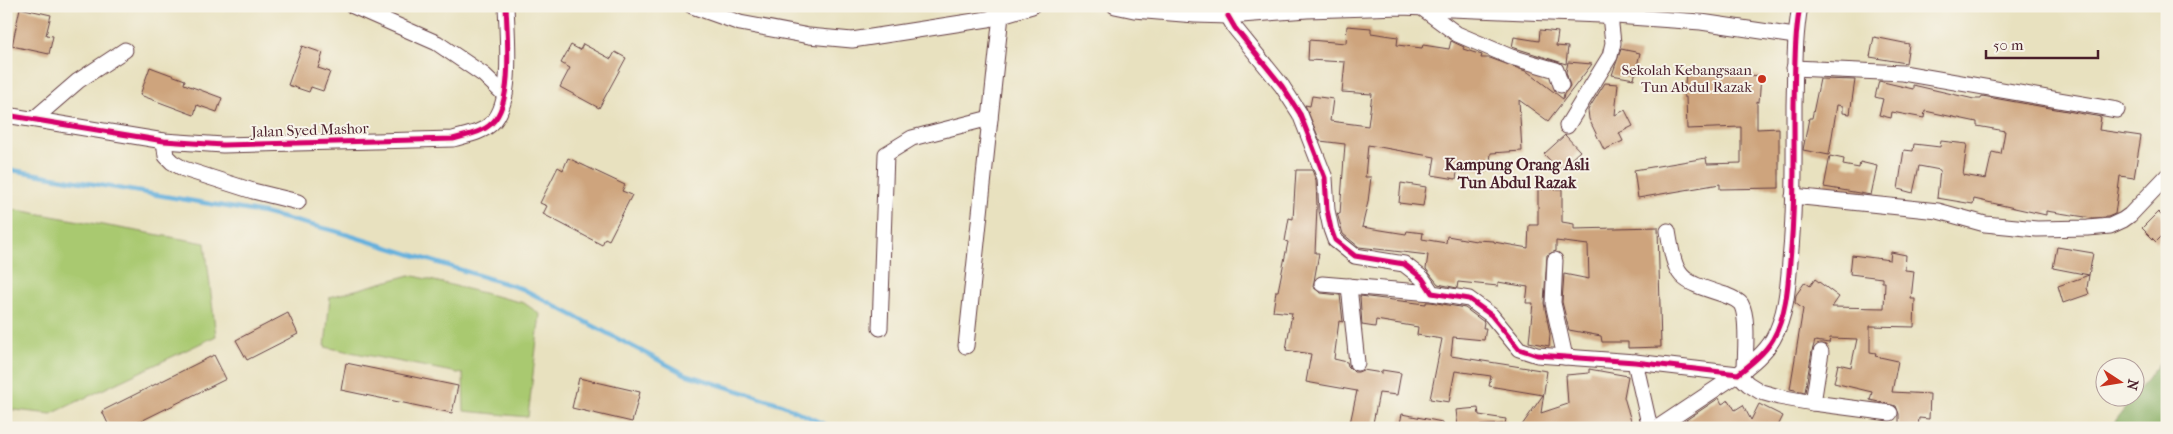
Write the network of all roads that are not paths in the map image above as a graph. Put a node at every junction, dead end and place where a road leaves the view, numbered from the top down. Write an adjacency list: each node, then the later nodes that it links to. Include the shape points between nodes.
1 (353, 6): 15 (street, via 437,43 484,75)
2 (506, 6): 15 (street, Jalan Syed Mashor, via 508,75)
3 (692, 6): 8 (street, via 740,23 852,40)
4 (1032, 6): 8 (street)
5 (1115, 6): 9 (street, via 1195,16)
6 (1800, 6): 11 (street)
7 (1422, 8): 9 (street); 10 (street); 14 (street, via 1457,34 1512,57 1556,70)
8 (1001, 15): 18 (street)
9 (1228, 16): 29 (street, via 1300,114 1325,178 1327,210 1335,240 1355,256 1404,264 1422,278)
10 (1610, 16): 11 (street, via 1701,22); 20 (street, via 1613,43 1610,56)
11 (1795, 36): 13 (street)
12 (125, 50): 19 (street, via 78,81)
13 (1794, 68): 16 (street, via 1903,73); 23 (street)
14 (1562, 85)
15 (505, 95): 21 (street, Jalan Syed Mashor, via 493,123 480,131 453,138 223,145)
16 (2117, 110)
17 (6, 115): 19 (street, Jalan Syed Mashor)
18 (990, 118): 30 (street, via 912,138 886,154); 31 (street)
19 (34, 119): 21 (street, Jalan Syed Mashor)
20 (1567, 126)
21 (164, 141): 24 (street, via 166,156 184,169)
22 (2167, 176): 23 (street, via 2123,220 2110,226 2088,228 2037,229 1985,224 1938,211)
23 (1793, 196): 36 (street, via 1787,288 1780,320 1765,350)
24 (298, 202)
25 (1668, 231): 36 (street, via 1672,255 1682,277 1692,284 1732,297 1740,304 1745,318)
26 (1555, 260): 33 (street, via 1553,304)
27 (1322, 284): 28 (street)
28 (1349, 286): 29 (street); 35 (street)
29 (1432, 293): 33 (street, via 1469,299 1491,315 1519,349 1537,355)
30 (880, 328)
31 (966, 346)
32 (1821, 352): 37 (street)
33 (1565, 357): 34 (street)
34 (1635, 362): 36 (street); 39 (street)
35 (1357, 363)
36 (1742, 371): 37 (street, via 1748,384 1761,392); 40 (street)
37 (1813, 403): 38 (street)
38 (1890, 413)
39 (1650, 428)
40 (1657, 428)

